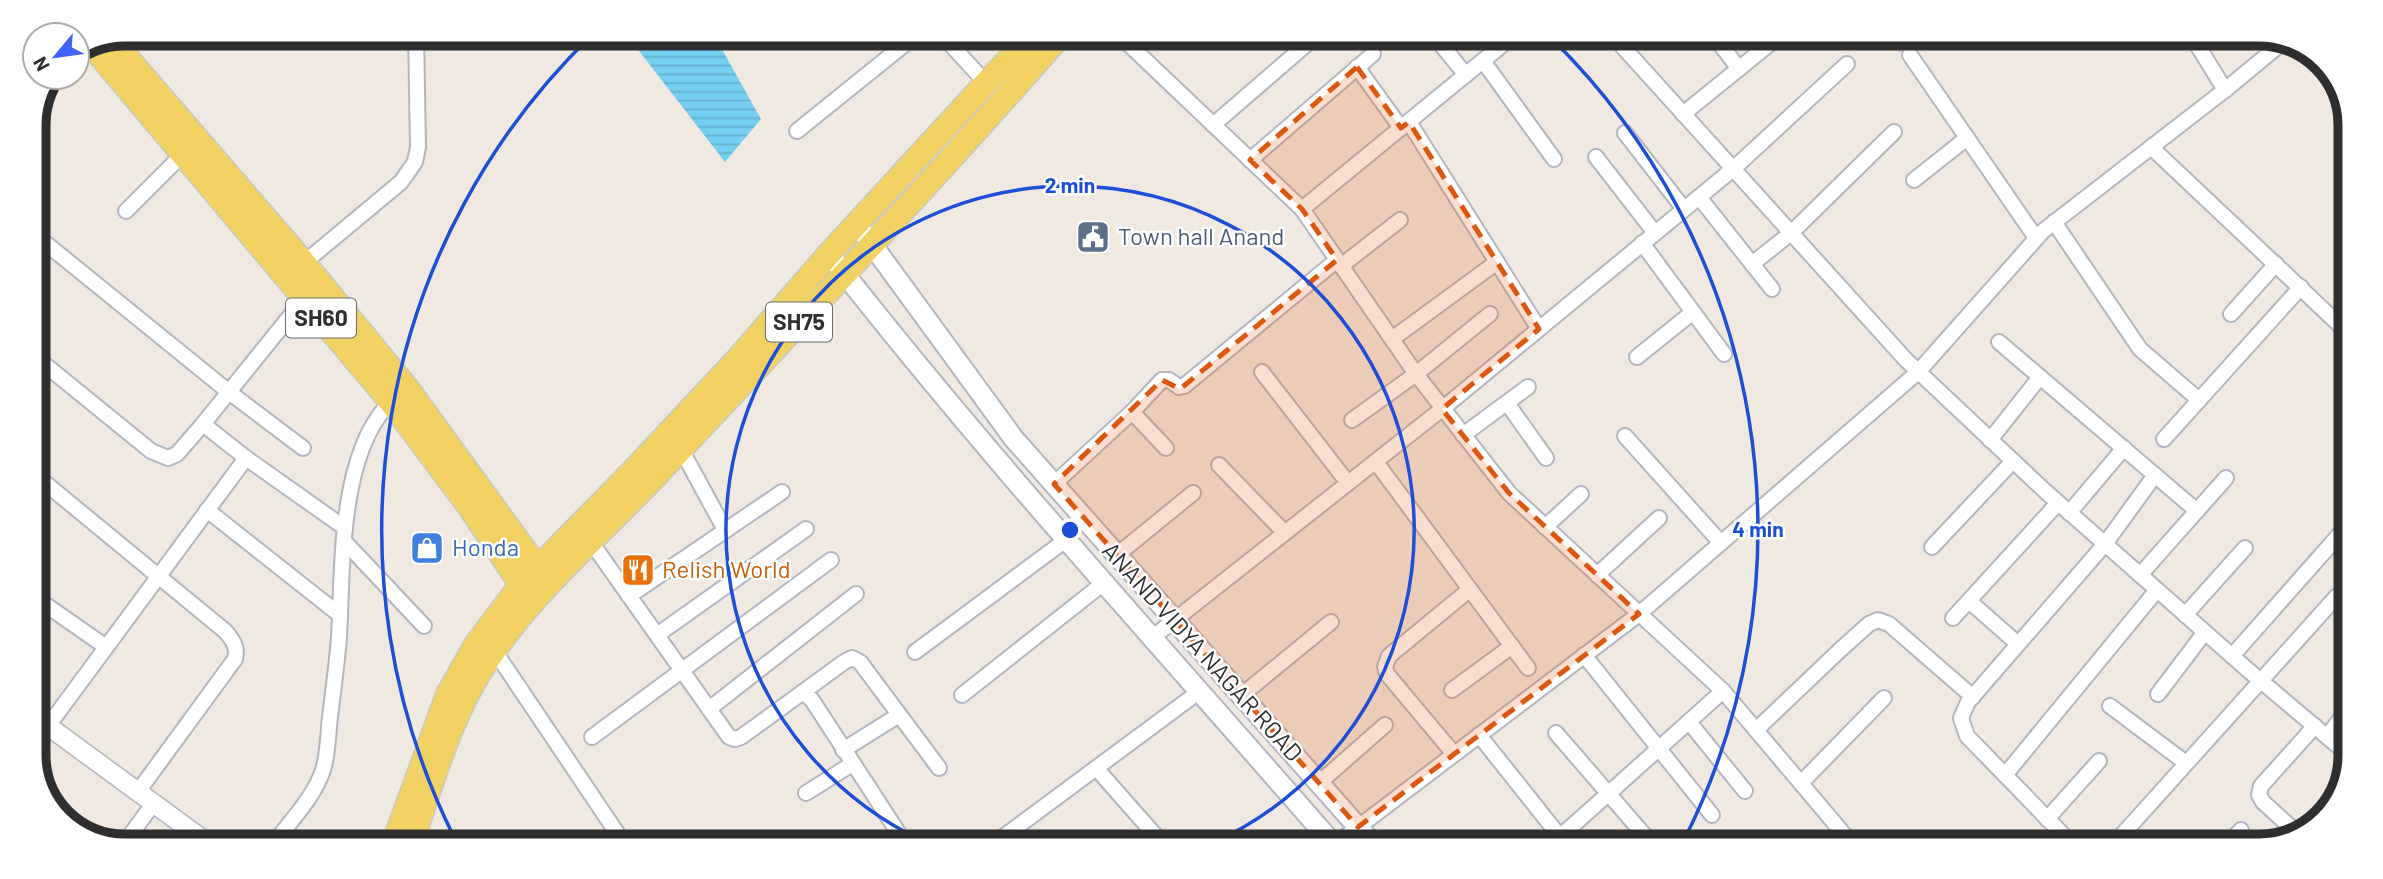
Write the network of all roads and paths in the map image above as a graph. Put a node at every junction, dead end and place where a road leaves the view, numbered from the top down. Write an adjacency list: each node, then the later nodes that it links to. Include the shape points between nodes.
1 (117, 46): 58 (main road, SH60)
2 (415, 46): 58 (street, via 415,162 401,183)
3 (902, 46): 29 (street)
4 (952, 46): 24 (street)
5 (1022, 46): 24 (main road, SH75)
6 (1051, 46): 52 (main road, SH75)
7 (1130, 46): 27 (street)
8 (1304, 46): 27 (street)
9 (1442, 46): 23 (street)
10 (1501, 46): 19 (street)
11 (1626, 46): 26 (street)
12 (1722, 46): 22 (street)
13 (1767, 46): 22 (street)
14 (2198, 46): 25 (street)
15 (2276, 48): 25 (street)
16 (95, 51): 34 (main road, SH60)
17 (1373, 54): 21 (street)
18 (1910, 55): 32 (street)
19 (1483, 61): 23 (street); 36 (street)
20 (1847, 64): 38 (street)
21 (1357, 67): 28 (street); 37 (street)
22 (1739, 69): 26 (street)
23 (1466, 75): 28 (street)
24 (986, 83): 46 (main road, SH75)
25 (2225, 90): 33 (street)
26 (1683, 114): 38 (street)
27 (1213, 125): 37 (street)
28 (1405, 125): 41 (street); 54 (street)
29 (797, 131)
30 (1895, 132): 48 (street)
31 (1625, 133): 42 (street)
32 (1967, 138): 39 (street); 49 (street)
33 (2151, 147): 45 (street); 57 (street)
34 (183, 154): 43 (street); 58 (main road, SH60)
35 (1596, 157): 47 (street)
36 (1554, 159)
37 (1250, 160): 41 (street)
38 (1733, 169): 40 (street); 48 (street)
39 (1914, 180)
40 (1699, 197): 42 (street); 56 (street)
41 (1301, 209): 55 (street)
42 (1684, 209): 47 (street)
43 (126, 212)
44 (1400, 220): 55 (street)
45 (2054, 222): 49 (street); 80 (street, via 2140,349)
46 (856, 224): 52 (main road, ANAND VIDYA NAGAR ROAD); 53 (main road, SH75)
47 (1655, 233): 50 (street)
48 (1791, 233): 56 (street); 74 (street)
49 (2036, 239): 74 (street)
50 (1642, 243): 63 (street); 67 (street)
51 (46, 244): 78 (street)
52 (871, 245): 59 (main road, SH75); 102 (main road, ANAND VIDYA NAGAR ROAD, via 1014,439)
53 (829, 254): 59 (main road, ANAND VIDYA NAGAR ROAD); 128 (main road, SH75)
54 (1497, 262): 67 (street); 68 (street)
55 (1339, 263): 68 (street); 83 (street, via 1184,386 1162,380)
56 (1752, 264): 61 (street)
57 (2276, 264): 60 (street); 65 (street)
58 (295, 270): 62 (main road, SH60)
59 (844, 273): 93 (main road, SH75); 117 (main road, ANAND VIDYA NAGAR ROAD)
60 (2301, 287): 66 (street); 80 (street)
61 (1772, 289)
62 (312, 290): 78 (street); 79 (main road, SH60)
63 (1693, 312): 70 (street); 71 (street)
64 (1490, 314): 75 (street)
65 (2231, 314)
66 (2337, 323)
67 (1539, 329): 82 (street)
68 (1392, 339): 75 (street)
69 (1999, 342): 76 (street)
70 (1724, 354)
71 (1637, 356)
72 (46, 365): 85 (street, via 160,457 177,454)
73 (1262, 372): 101 (street)
74 (1918, 372): 89 (street); 119 (street)
75 (1416, 374): 82 (street); 84 (street)
76 (2040, 377): 89 (street); 92 (street)
77 (1528, 387): 81 (street)
78 (229, 392): 85 (street); 90 (street)
79 (399, 395): 115 (street, via 362,445); 128 (main road, SH60); 132 (main road, SH60)
80 (2199, 400): 88 (street)
81 (1507, 403): 86 (street); 95 (street)
82 (1442, 409): 86 (street); 96 (street)
83 (1132, 412): 91 (street); 102 (street)
84 (1352, 420)
85 (203, 424): 94 (street)
86 (1463, 435): 111 (street, via 1509,493)
87 (1625, 436): 119 (street)
88 (2164, 439)
89 (1990, 440): 97 (street)
90 (303, 448)
91 (1166, 448)
92 (2124, 448): 99 (street); 107 (street)
93 (681, 449): 113 (street); 118 (main road, SH75)
94 (246, 458): 108 (street); 115 (street)
95 (1546, 458)
96 (1376, 461): 101 (street); 130 (street)
97 (2013, 461): 107 (street); 121 (street)
98 (1219, 466): 114 (street)
99 (2155, 475): 109 (street); 120 (street)
100 (2226, 478): 109 (street)
101 (1348, 483): 114 (street)
102 (1054, 484): 123 (main road, ANAND VIDYA NAGAR ROAD)
103 (46, 487): 125 (street)
104 (782, 492): 113 (street)
105 (1193, 493): 123 (street)
106 (1581, 494): 111 (street)
107 (2064, 508): 120 (street); 136 (street)
108 (207, 510): 125 (street); 139 (street)
109 (2197, 510): 127 (street)
110 (1659, 518): 126 (street)
111 (1545, 527): 126 (street)
112 (806, 529): 146 (street)
113 (725, 530): 134 (street)
114 (1285, 533): 142 (street)
115 (344, 535): 139 (street); 144 (street)
116 (2338, 537): 154 (street)
117 (1067, 539): 129 (main road, ANAND VIDYA NAGAR ROAD); 152 (street)
118 (591, 542): 128 (main road, SH75); 134 (street)
119 (1721, 543): 138 (street)
120 (2105, 544): 127 (street); 148 (street)
121 (1932, 547)
122 (2245, 548): 140 (street)
123 (1117, 555): 142 (main road, ANAND VIDYA NAGAR ROAD)
124 (831, 560): 156 (street)
125 (158, 575): 150 (street); 193 (street, via 225,631 237,651 236,659)
126 (1597, 575): 138 (street)
127 (2140, 575): 131 (street)
128 (543, 576): 132 (main road, SH75)
129 (1105, 582): 147 (main road, ANAND VIDYA NAGAR ROAD); 163 (street)
130 (1469, 590): 149 (street); 183 (street, via 1389,656 1385,667)
131 (2157, 590): 140 (street); 189 (street)
132 (526, 594): 151 (main road); 205 (main road, via 477,643 447,694)
133 (856, 594): 168 (street)
134 (629, 596): 146 (street)
135 (2337, 596): 157 (street)
136 (1969, 601): 141 (street); 148 (street)
137 (46, 605): 150 (street)
138 (1639, 614): 153 (street); 160 (street)
139 (340, 615): 204 (street, via 324,766 312,792)
140 (2185, 615): 145 (street)
141 (1953, 618)
142 (1175, 620): 147 (street); 164 (main road, ANAND VIDYA NAGAR ROAD)
143 (1331, 622): 164 (street)
144 (425, 626)
145 (2205, 632): 154 (street); 162 (street)
146 (657, 635): 156 (street)
147 (1153, 637): 159 (main road, ANAND VIDYA NAGAR ROAD)
148 (2018, 644): 165 (street)
149 (1512, 646): 155 (street); 158 (street)
150 (106, 647): 172 (street)
151 (494, 650): 206 (main road, via 461,709); 207 (street)
152 (915, 652)
153 (1584, 655): 177 (street); 181 (street)
154 (2232, 656): 157 (street)
155 (1528, 668)
156 (683, 671): 168 (street); 179 (street)
157 (2261, 680): 174 (street); 185 (street)
158 (1452, 690)
159 (1200, 691): 188 (street); 211 (main road, ANAND VIDYA NAGAR ROAD)
160 (1723, 691): 170 (street); 175 (street)
161 (803, 692): 168 (street, via 736,739 729,737); 169 (street, via 852,658 860,662); 182 (street)
162 (2158, 694)
163 (962, 695)
164 (1242, 695): 190 (main road, ANAND VIDYA NAGAR ROAD)
165 (1973, 697): 175 (street, via 1889,624 1878,620); 189 (street, via 1961,718 1967,736)
166 (1884, 698): 191 (street)
167 (2109, 706): 185 (street)
168 (709, 709)
169 (899, 715): 182 (street); 187 (street)
170 (1689, 722): 181 (street); 192 (street)
171 (2338, 722): 178 (street)
172 (48, 726): 193 (street)
173 (1385, 726): 190 (street)
174 (2315, 726): 178 (street); 199 (street, via 2261,786 2263,802)
175 (1756, 730): 191 (street)
176 (1556, 733): 195 (street)
177 (1479, 735): 183 (street); 214 (street)
178 (2327, 736): 180 (street)
179 (592, 737)
180 (2338, 746)
181 (1660, 748): 195 (street); 197 (street)
182 (843, 750): 186 (street)
183 (1454, 754): 200 (street)
184 (2099, 761): 198 (street)
185 (2186, 763): 219 (street)
186 (852, 764): 194 (street); 208 (street)
187 (939, 768)
188 (1096, 768): 209 (street); 210 (street)
189 (2005, 775): 198 (street)
190 (1319, 783): 200 (main road, ANAND VIDYA NAGAR ROAD)
191 (1801, 783): 217 (street)
192 (1745, 791)
193 (138, 793): 196 (street)
194 (806, 793)
195 (1610, 793): 215 (street); 216 (street)
196 (153, 804): 202 (street); 203 (street)
197 (1712, 815)
198 (2047, 819): 218 (street)
199 (2290, 826)
200 (1358, 827): 212 (street); 213 (main road, ANAND VIDYA NAGAR ROAD)
201 (2241, 830): 220 (street)
202 (131, 834)
203 (194, 834)
204 (281, 834)
205 (397, 834)
206 (415, 834)
207 (618, 834)
208 (899, 834)
209 (1020, 834)
210 (1154, 834)
211 (1326, 834)
212 (1349, 834)
213 (1364, 834)
214 (1553, 834)
215 (1567, 834)
216 (1644, 834)
217 (1844, 834)
218 (2062, 834)
219 (2123, 834)
220 (2237, 834)

